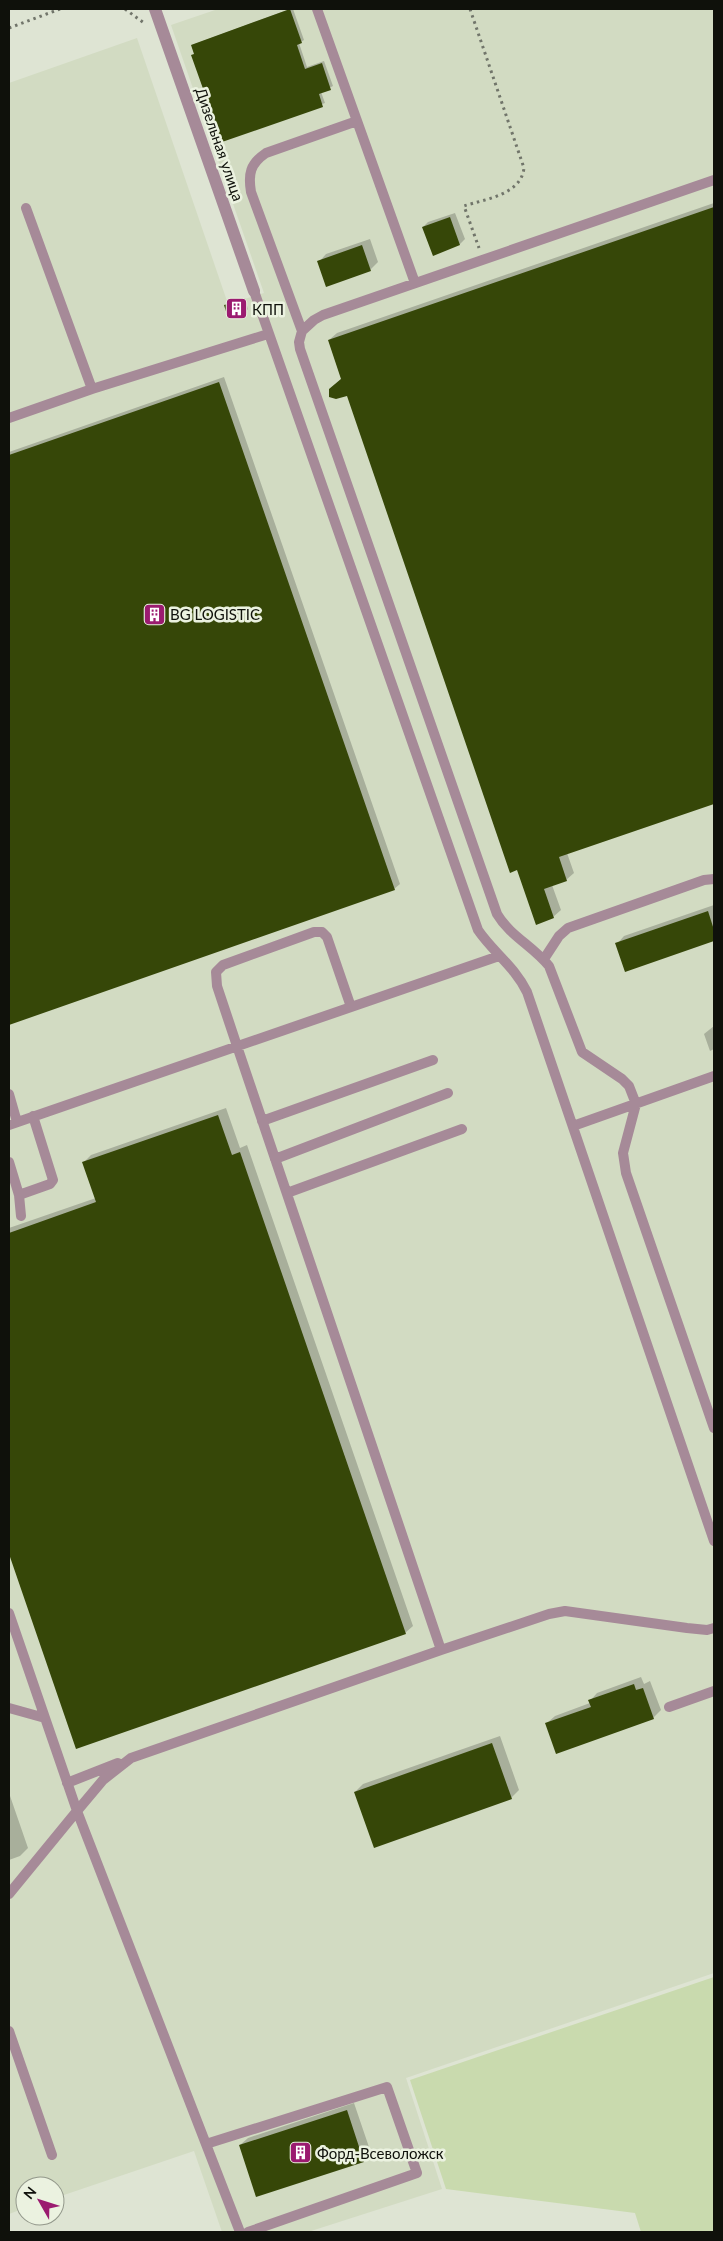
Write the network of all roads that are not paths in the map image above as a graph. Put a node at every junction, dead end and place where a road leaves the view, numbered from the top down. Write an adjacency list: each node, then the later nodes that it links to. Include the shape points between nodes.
1 (155, 9): 7 (street, Дизельная улица)
2 (317, 9): 3 (lane)
3 (357, 121): 6 (lane); 8 (lane, via 266,153 250,170 251,192)
4 (714, 180): 6 (lane)
5 (26, 208): 10 (lane)
6 (415, 283): 8 (lane, via 323,315)
7 (254, 291): 9 (lane)
8 (302, 331): 14 (lane, via 298,342 300,349 497,914 510,932)
9 (268, 334): 10 (lane); 13 (lane, via 478,930)
10 (92, 389): 11 (lane)
11 (9, 418)
12 (714, 879): 14 (lane, via 568,928)
13 (500, 956): 15 (lane); 25 (lane, via 520,978 527,992)
14 (544, 959): 21 (lane, via 553,973 582,1052 626,1083)
15 (351, 1007): 16 (lane); 16 (lane, via 327,937 322,932 314,932 219,968 218,986)
16 (237, 1046): 22 (lane); 23 (lane)
17 (433, 1060): 23 (lane)
18 (714, 1076): 21 (lane)
19 (448, 1093): 27 (lane)
20 (9, 1094): 24 (lane)
21 (636, 1104): 25 (lane); 32 (lane, via 623,1153 624,1168)
22 (33, 1116): 24 (lane); 30 (lane, via 53,1180)
23 (262, 1121): 27 (lane)
24 (13, 1124)
25 (573, 1126): 33 (lane)
26 (462, 1129): 29 (lane)
27 (275, 1159): 29 (lane)
28 (9, 1162): 30 (lane)
29 (286, 1193): 36 (lane)
30 (19, 1195): 31 (lane)
31 (21, 1216)
32 (714, 1428)
33 (714, 1541)
34 (9, 1613): 40 (lane)
35 (714, 1628): 36 (lane, via 688,1628 565,1611)
36 (441, 1650): 41 (lane)
37 (714, 1691): 38 (lane)
38 (669, 1706)
39 (9, 1708): 40 (lane)
40 (45, 1718): 42 (lane)
41 (131, 1758): 42 (lane); 43 (lane, via 103,1780)
42 (67, 1783): 43 (lane)
43 (77, 1811): 44 (lane); 46 (lane)
44 (9, 1894)
45 (9, 2031): 47 (lane)
46 (206, 2144): 48 (lane); 49 (lane, via 387,2087 417,2174)
47 (52, 2154)
48 (240, 2232)
49 (248, 2232)

